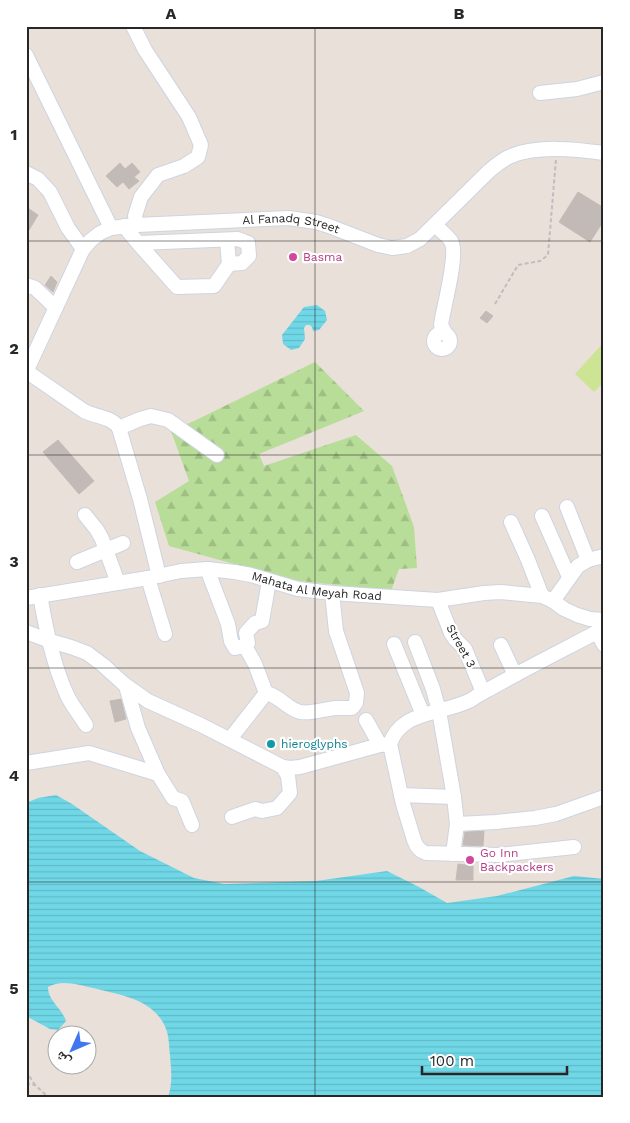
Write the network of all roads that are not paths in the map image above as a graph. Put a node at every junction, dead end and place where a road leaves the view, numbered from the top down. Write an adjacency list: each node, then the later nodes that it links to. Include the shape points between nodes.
1 (133, 26): 8 (street, via 189,117 201,144 198,157 158,176 141,197 135,216)
2 (26, 54): 8 (street)
3 (604, 82): 4 (street)
4 (540, 93)
5 (604, 153): 7 (street, Al Fanadq Street, via 580,149 536,150 510,156 489,170)
6 (26, 173): 11 (street, via 38,179 50,192)
7 (435, 225): 8 (street, Al Fanadq Street, via 407,246 392,248 316,222 289,218); 15 (street, via 453,247 452,273 440,325)
8 (124, 226): 10 (street); 11 (street, via 96,237)
9 (227, 240): 10 (street); 12 (street); 12 (street, via 238,239 248,243 249,256 242,263)
10 (138, 243): 12 (street, via 177,287 214,286)
11 (83, 249): 14 (street)
12 (229, 264)
13 (26, 285): 14 (street, via 35,288)
14 (56, 308): 16 (street)
15 (445, 333)
16 (26, 372): 17 (street, via 84,411 112,420)
17 (119, 428): 18 (street, via 151,416 168,420); 29 (street, via 140,499)
18 (217, 455)
19 (567, 507): 26 (street)
20 (85, 515): 24 (street, via 98,530)
21 (542, 516): 30 (street)
22 (511, 522): 35 (street)
23 (123, 543): 24 (street)
24 (106, 550): 27 (street); 32 (street)
25 (604, 556): 26 (street)
26 (588, 560): 30 (street, via 578,566)
27 (77, 562)
28 (207, 569): 29 (street, Mahata Al Meyah Road); 31 (street, Mahata Al Meyah Road); 45 (street, via 228,624 231,641 235,648)
29 (153, 577): 32 (street, Mahata Al Meyah Road); 39 (street)
30 (569, 578): 35 (street)
31 (269, 580): 33 (street, Mahata Al Meyah Road, via 298,589); 45 (street, via 262,621 246,632 248,643)
32 (118, 583): 34 (street, Mahata Al Meyah Road)
33 (332, 593): 36 (street, Mahata Al Meyah Road); 48 (street, via 336,631 357,693 356,704 352,708 301,712)
34 (33, 597): 40 (street)
35 (548, 598): 36 (street, Mahata Al Meyah Road, via 501,592); 37 (street, Mahata Al Meyah Road, via 564,609)
36 (438, 600): 49 (street, Street 3, via 451,633 465,649)
37 (601, 624): 44 (street); 46 (street)
38 (26, 632): 40 (street)
39 (165, 634)
40 (50, 641): 47 (street, via 87,653); 53 (street, via 68,697)
41 (414, 642): 50 (street)
42 (394, 644): 51 (street)
43 (501, 645): 46 (street)
44 (604, 645)
45 (245, 646): 48 (street)
46 (516, 675): 49 (street)
47 (126, 686): 54 (street, via 148,701); 58 (street, via 138,728)
48 (266, 692): 54 (street)
49 (484, 692): 50 (street)
50 (439, 711): 51 (street); 60 (street)
51 (423, 715): 55 (street, via 399,728)
52 (366, 720): 55 (street)
53 (86, 725)
54 (230, 739): 57 (street)
55 (385, 745): 57 (street, via 300,767); 59 (street)
56 (26, 763): 58 (street, via 89,753)
57 (284, 767): 62 (street, via 290,793 277,808 255,809)
58 (158, 774): 64 (street, via 174,798 182,801)
59 (402, 795): 60 (street); 66 (street, via 419,850)
60 (454, 797): 63 (street)
61 (604, 797): 63 (street, via 535,818)
62 (232, 817)
63 (457, 824): 66 (street)
64 (192, 825)
65 (574, 847): 66 (street, via 498,855)
66 (453, 854)

